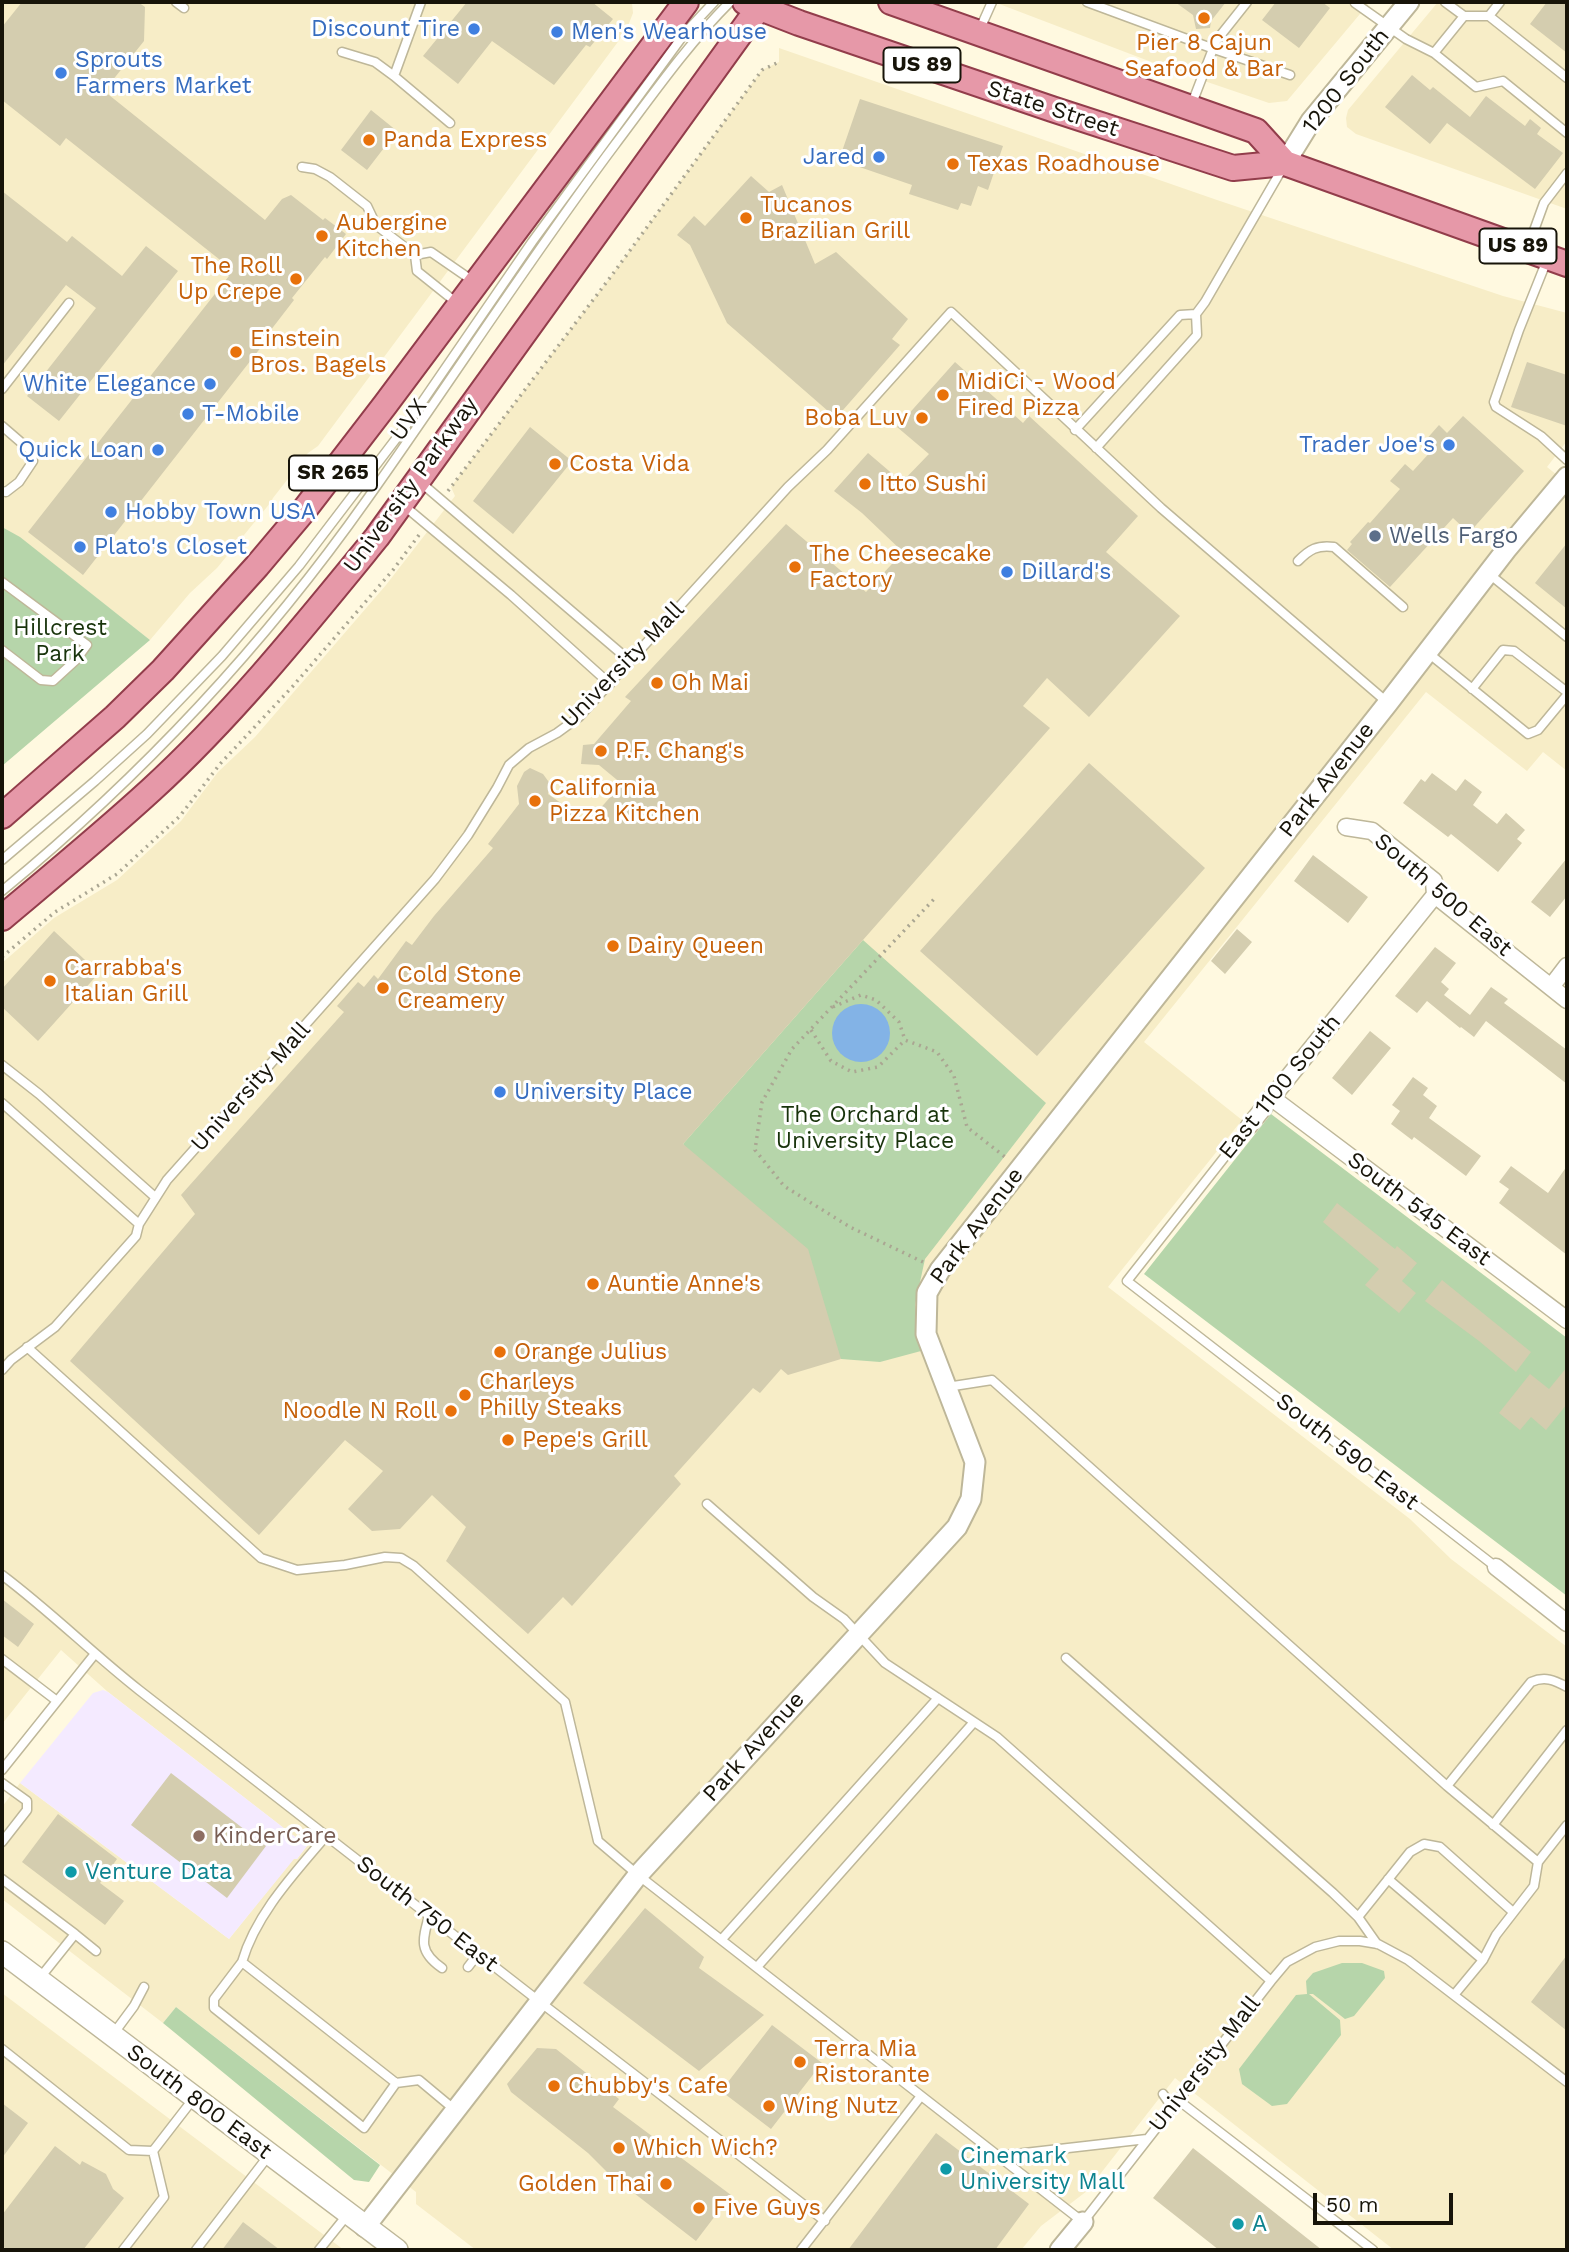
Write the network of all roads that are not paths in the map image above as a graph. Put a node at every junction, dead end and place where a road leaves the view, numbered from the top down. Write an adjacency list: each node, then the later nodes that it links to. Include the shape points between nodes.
1 (421, 2): 22 (lane)
2 (686, 2): 32 (main road, SR 265)
3 (714, 2): 59 (lane, UVX, via 664,61 405,427 291,576 147,734)
4 (730, 2): 60 (lane, via 708,23 605,158 368,498 289,600 144,763)
5 (891, 2): 17 (main road, State Street / US 89)
6 (992, 2): 17 (lane)
7 (1087, 2): 18 (lane)
8 (1247, 2): 18 (lane)
9 (1355, 2): 16 (lane)
10 (1445, 2): 14 (lane)
11 (1500, 2): 15 (lane)
12 (1406, 3): 16 (street, 1200 South)
13 (756, 4): 27 (main road, State Street / US 89, via 1233,168); 41 (main road, University Parkway / SR 265)
14 (1464, 16): 15 (lane); 20 (lane)
15 (1489, 16): 23 (lane)
16 (1389, 27): 20 (lane); 27 (street, 1200 South, via 1311,121)
17 (978, 33): 24 (main road, State Street / US 89)
18 (1214, 49): 21 (lane); 24 (lane)
19 (342, 52): 22 (lane, via 375,62)
20 (1434, 53): 26 (lane, via 1476,87 1503,81)
21 (1290, 75)
22 (394, 76): 25 (lane)
23 (1567, 78)
24 (1190, 107): 27 (main road, State Street / US 89, via 1256,131)
25 (450, 123)
26 (1567, 133)
27 (1285, 163): 31 (main road, State Street / US 89); 35 (lane)
28 (302, 167): 30 (lane, via 330,177 366,206 376,225)
29 (1567, 173): 31 (lane, via 1544,203)
30 (415, 255): 32 (lane, via 431,253); 34 (lane, via 417,271)
31 (1547, 257): 40 (lane, via 1494,402)
32 (476, 283): 34 (main road, SR 265)
33 (69, 303): 36 (lane)
34 (460, 304): 57 (main road, SR 265, via 257,566 115,718)
35 (1196, 314): 38 (lane, via 1180,314); 39 (lane, via 1197,335)
36 (2, 389)
37 (2, 426): 43 (lane, via 31,451 33,461 19,482)
38 (1075, 430): 39 (lane); 52 (lane, University Mall, via 951,312)
39 (1096, 448): 56 (lane)
40 (1567, 460)
41 (417, 479): 44 (main road, University Parkway / SR 265); 52 (lane)
42 (1562, 487): 46 (street, Park Avenue)
43 (2, 491)
44 (400, 502): 53 (lane); 62 (main road, University Parkway / SR 265, via 377,537 219,722 152,790)
45 (1298, 561): 48 (lane, via 1310,549 1334,547)
46 (1488, 573): 49 (lane); 51 (street, Park Avenue)
47 (2, 582): 50 (lane, via 87,645 53,681 41,680)
48 (1403, 607)
49 (1567, 637)
50 (2, 650)
51 (1427, 652): 54 (lane); 56 (street, Park Avenue)
52 (630, 661): 53 (lane, University Mall)
53 (610, 684): 70 (lane, University Mall, via 579,717 509,765 468,835 435,879)
54 (1472, 689): 55 (lane, via 1503,649 1514,651); 55 (lane, via 1528,734 1538,730)
55 (1567, 693)
56 (1388, 703): 76 (street, Park Avenue, via 940,1270 927,1293 926,1334)
57 (2, 816)
58 (1346, 827): 61 (street, South 500 East, via 1372,831 1434,881)
59 (2, 860)
60 (2, 891)
61 (1435, 894): 64 (street, South 500 East); 67 (street, East 1100 South)
62 (2, 918)
63 (1567, 966): 64 (street)
64 (1550, 987): 65 (street, South 500 East)
65 (1567, 1000)
66 (2, 1065): 70 (lane)
67 (1272, 1098): 69 (street, East 1100 South); 73 (street, South 545 East)
68 (2, 1103): 71 (lane)
69 (1249, 1126): 72 (lane, East 1100 South)
70 (155, 1196): 71 (lane, University Mall)
71 (139, 1224): 74 (lane, University Mall, via 136,1236 55,1327)
72 (1127, 1281): 78 (lane, South 590 East)
73 (1567, 1320)
74 (27, 1347): 75 (lane, University Mall); 98 (lane, via 261,1558 297,1570 385,1557 401,1558 414,1566 565,1702 598,1841)
75 (2, 1370)
76 (947, 1387): 81 (street, Park Avenue, via 975,1462 971,1499 957,1527); 92 (lane, via 992,1380)
77 (707, 1504): 81 (lane)
78 (1496, 1567): 80 (street, South 590 East)
79 (2, 1575): 82 (lane, South 750 East)
80 (1567, 1622)
81 (858, 1634): 86 (lane, via 886,1663); 98 (street, Park Avenue)
82 (94, 1654): 87 (lane); 95 (lane, South 750 East)
83 (1066, 1658): 103 (lane)
84 (2, 1659): 87 (lane)
85 (1567, 1687): 92 (lane, via 1541,1678 1531,1682)
86 (938, 1698): 88 (lane); 105 (lane)
87 (57, 1701): 90 (lane)
88 (974, 1722): 113 (lane); 116 (lane, via 997,1737)
89 (1567, 1730): 93 (lane)
90 (2, 1770)
91 (2, 1783): 96 (lane, via 27,1801 27,1810)
92 (1447, 1786): 93 (lane)
93 (1493, 1825): 97 (lane)
94 (1567, 1825): 97 (lane)
95 (326, 1836): 102 (lane, South 750 East); 111 (lane, via 272,1903 247,1944)
96 (2, 1842)
97 (1538, 1862): 101 (lane, via 1534,1886)
98 (638, 1875): 105 (lane); 119 (street, Park Avenue)
99 (2, 1879): 104 (lane)
100 (1388, 1879): 101 (lane, via 1424,1844 1440,1847); 103 (lane); 110 (lane)
101 (1513, 1912): 110 (lane)
102 (429, 1916): 109 (lane, South 750 East); 114 (lane, via 422,1941 430,1959)
103 (1358, 1917): 106 (lane)
104 (75, 1934): 107 (lane); 115 (lane)
105 (722, 1939): 113 (lane)
106 (1378, 1944): 116 (lane, University Mall, via 1339,1941 1315,1947 1287,1962); 118 (lane, University Mall)
107 (96, 1951)
108 (2, 1952): 115 (main road, South 800 East)
109 (478, 1954): 112 (lane); 119 (lane, South 750 East)
110 (1483, 1960): 118 (lane)
111 (242, 1962): 123 (lane); 123 (lane, via 214,1999 215,2008 364,2128)
112 (468, 1967)
113 (757, 1967): 125 (lane)
114 (442, 1968)
115 (38, 1979): 120 (main road, South 800 East)
116 (1271, 1980): 127 (lane, University Mall)
117 (144, 1987): 120 (lane)
118 (1454, 1995): 122 (lane, University Mall)
119 (540, 2002): 128 (street, Park Avenue); 134 (lane, South 750 East)
120 (112, 2036): 126 (main road, South 800 East)
121 (2, 2049): 130 (lane, via 130,2150)
122 (1567, 2082)
123 (396, 2083): 128 (lane, via 419,2081)
124 (1163, 2094): 127 (lane)
125 (921, 2096): 132 (lane); 134 (lane)
126 (194, 2098): 130 (lane); 131 (main road, South 800 East)
127 (1175, 2103): 129 (lane, University Mall); 143 (lane)
128 (455, 2110): 136 (street, Park Avenue)
129 (1147, 2139): 132 (lane); 135 (lane, University Mall)
130 (153, 2151): 137 (lane, via 164,2197)
131 (269, 2155): 133 (main road, South 800 East); 138 (lane)
132 (998, 2156): 135 (lane)
133 (348, 2214): 136 (main road, South 800 East); 139 (lane)
134 (825, 2221): 141 (lane)
135 (1083, 2222): 142 (street)
136 (365, 2227): 140 (main road, South 800 East)
137 (123, 2250)
138 (196, 2250)
139 (319, 2250)
140 (397, 2250)
141 (801, 2250)
142 (1060, 2250)
143 (1373, 2250)

